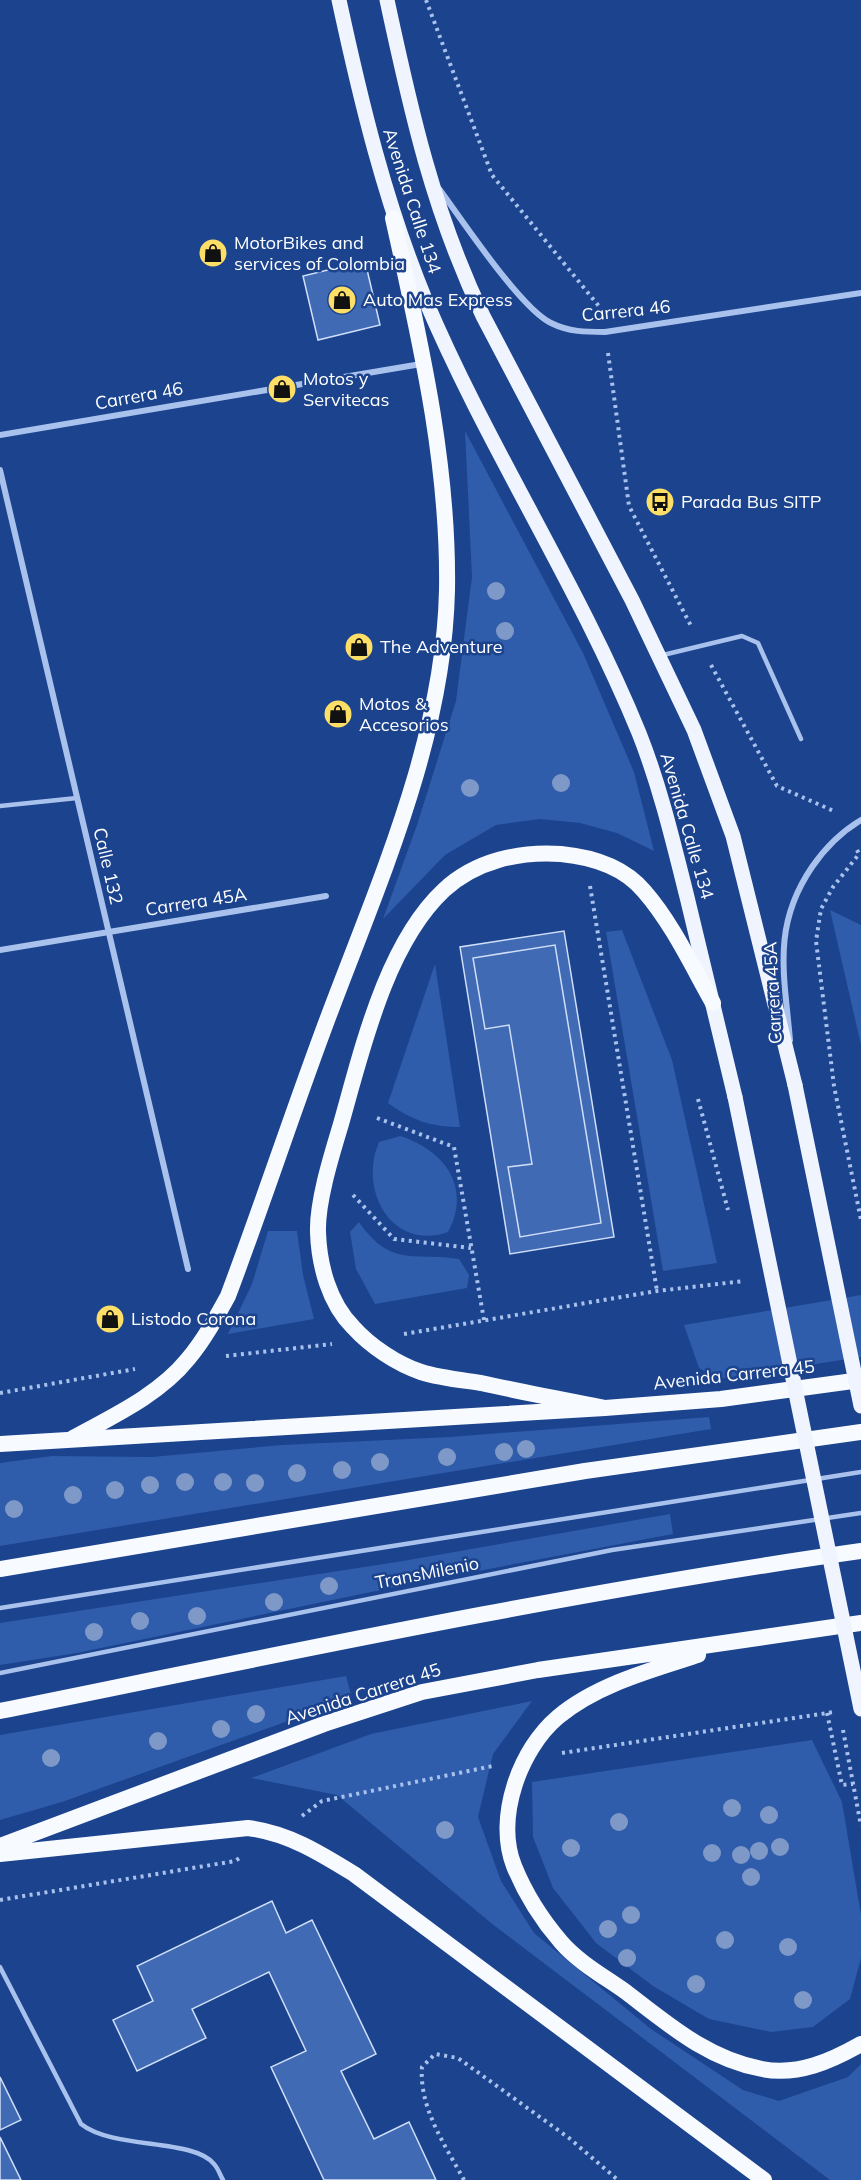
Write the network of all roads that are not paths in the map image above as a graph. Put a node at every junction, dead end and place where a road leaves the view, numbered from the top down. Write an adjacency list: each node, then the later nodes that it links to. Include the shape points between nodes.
1 (339, 0): 4 (main road, Avenida Calle 134)
2 (387, 0): 3 (main road, Avenida Calle 134)
3 (428, 174): 5 (street, Carrera 46, via 501,272 543,317 577,332 605,332); 9 (main road, Avenida Calle 134, via 483,316)
4 (393, 218): 6 (highway); 17 (main road, Avenida Calle 134, via 426,301 615,678 639,734 662,801)
5 (861, 293)
6 (425, 363): 7 (street, Carrera 46); 24 (highway, via 445,506 447,592 434,701 421,760 228,1296 206,1336 174,1373 133,1404)
7 (0, 435)
8 (0, 470): 11 (street, Calle 132)
9 (660, 655): 10 (lane, via 742,636 758,643); 18 (main road, Avenida Calle 134, via 694,730 733,836)
10 (801, 739)
11 (76, 798): 12 (lane); 15 (street, Calle 132)
12 (0, 806)
13 (861, 820): 18 (street, Carrera 45A, via 821,854 797,889 786,922 782,956)
14 (326, 896): 15 (street, Carrera 45A)
15 (108, 932): 16 (street, Carrera 45A); 19 (street, Calle 132)
16 (0, 950)
17 (713, 1003): 22 (highway, via 644,889 616,868 586,857 553,854 489,862 444,891 422,915 399,952 366,1036 329,1166 318,1228 320,1258 333,1300 351,1326 420,1371); 34 (main road, Avenida Calle 134, bridge)
18 (795, 1085): 21 (main road, Avenida Calle 134, bridge)
19 (188, 1269)
20 (861, 1380): 22 (highway, Avenida Carrera 45, via 721,1399)
21 (861, 1406)
22 (605, 1408): 24 (highway, Avenida Carrera 45)
23 (861, 1432): 29 (highway, via 585,1472)
24 (73, 1438): 25 (highway, Avenida Carrera 45)
25 (0, 1444)
26 (861, 1472): 30 (lane, TransMilenio)
27 (861, 1513): 33 (lane, TransMilenio, via 612,1550)
28 (861, 1551): 35 (highway, via 710,1573 375,1635)
29 (0, 1569)
30 (0, 1608)
31 (861, 1623): 32 (highway, Avenida Carrera 45)
32 (751, 1639): 36 (highway, Avenida Carrera 45, via 538,1670 422,1692 324,1724); 39 (highway, via 654,1669 603,1690 559,1716 536,1739 515,1788 508,1829 513,1864 534,1906 563,1944 694,2044 719,2057 763,2069 784,2070 827,2062)
33 (0, 1673)
34 (861, 1709)
35 (0, 1711)
36 (0, 1846)
37 (0, 1854): 41 (highway, via 248,1828 295,1840 354,1874)
38 (0, 1967): 40 (lane, via 81,2124 111,2138 200,2153 213,2163)
39 (861, 2044)
40 (223, 2180)
41 (764, 2180)

